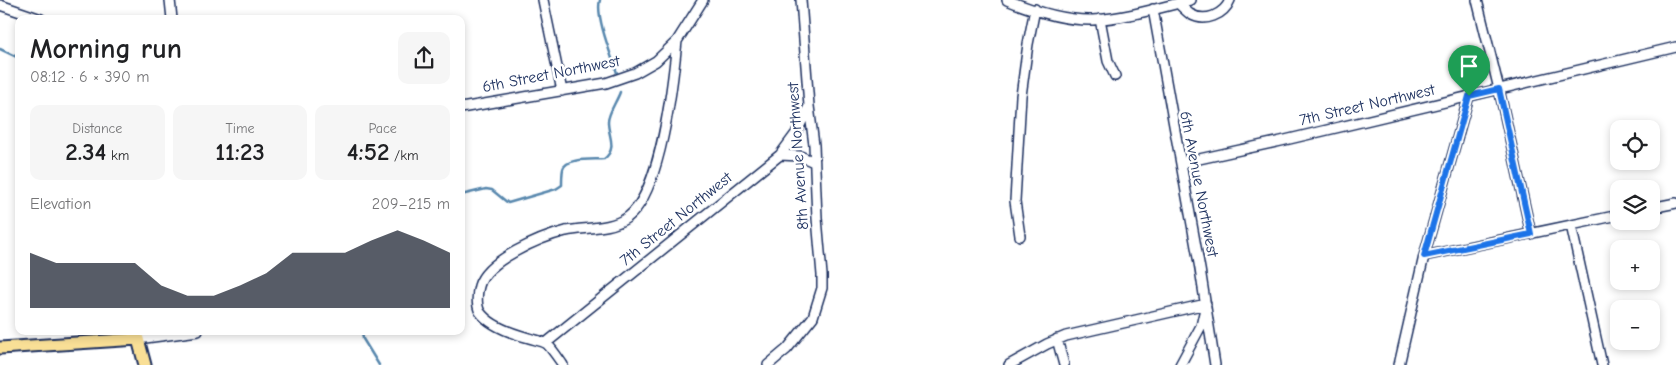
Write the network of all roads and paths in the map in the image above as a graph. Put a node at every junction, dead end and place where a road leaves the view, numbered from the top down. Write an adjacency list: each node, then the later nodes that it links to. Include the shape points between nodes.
1 (170, 0): 14 (street)
2 (542, 0): 20 (street)
3 (703, 0): 16 (street, 6th Street Northwest)
4 (801, 0): 22 (street, 8th Avenue Northwest)
5 (1007, 0): 11 (street)
6 (1192, 0): 9 (street)
7 (1230, 0): 9 (street, via 1220,14 1207,18 1190,14)
8 (1477, 0): 19 (street)
9 (1178, 3): 12 (street)
10 (0, 5): 13 (street)
11 (1035, 9): 15 (street, via 1065,18); 32 (street, via 1020,96 1015,201)
12 (1153, 9): 15 (street); 26 (street, 6th Avenue Northwest)
13 (29, 15)
14 (172, 15)
15 (1100, 19): 18 (street, via 1108,61)
16 (677, 41): 20 (street, 6th Street Northwest, via 656,61 635,73 606,83); 38 (street, via 673,82 659,153 648,189 632,213 603,227 572,230 522,248 492,267 480,282 477,302 480,311 512,334)
17 (1676, 47): 19 (street, 7th Street Northwest)
18 (1115, 76)
19 (1499, 89): 21 (street, 7th Street Northwest); 31 (street)
20 (562, 91): 23 (street, 6th Street Northwest)
21 (1469, 96): 26 (street, 7th Street Northwest); 33 (street)
22 (809, 106): 24 (street, 7th Street Northwest, via 797,132); 25 (street, 8th Avenue Northwest)
23 (465, 107)
24 (780, 155): 25 (street, via 800,156); 38 (street, 7th Street Northwest)
25 (814, 162): 42 (street, 8th Avenue Northwest, via 822,275 820,296 817,309 798,337)
26 (1181, 163): 34 (street, 6th Avenue Northwest)
27 (1676, 203): 28 (street)
28 (1660, 206)
29 (1610, 217): 30 (street)
30 (1571, 225): 31 (street); 48 (street)
31 (1531, 234): 33 (street)
32 (1020, 236)
33 (1424, 256): 47 (street)
34 (1206, 304): 37 (street); 45 (street, via 1201,326); 46 (street, 6th Avenue Northwest)
35 (168, 335): 36 (street)
36 (138, 339): 39 (main road); 40 (main road)
37 (1057, 339): 43 (street); 44 (street)
38 (546, 343): 41 (street)
39 (0, 348)
40 (145, 365)
41 (563, 365)
42 (768, 365)
43 (1009, 365)
44 (1064, 365)
45 (1180, 365)
46 (1215, 365)
47 (1399, 365)
48 (1602, 365)

